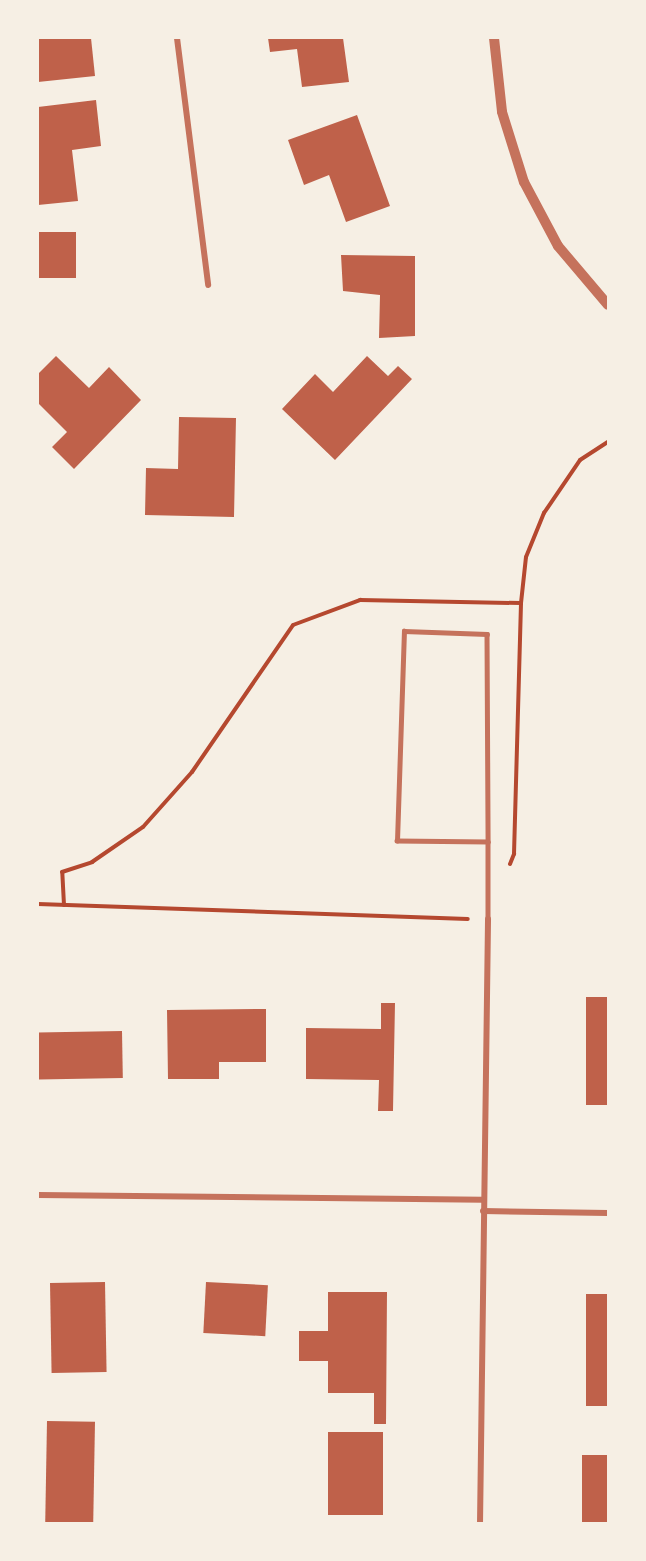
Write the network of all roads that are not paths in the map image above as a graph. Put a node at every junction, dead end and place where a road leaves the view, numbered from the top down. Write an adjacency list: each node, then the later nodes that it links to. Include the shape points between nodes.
1 (177, 38): 3 (street)
2 (494, 38): 4 (street, via 502,112 524,182 558,246)
3 (208, 285)
4 (609, 305)
5 (488, 842): 5 (lane, via 487,634 404,632 398,841); 6 (lane)
6 (488, 919): 8 (street)
7 (38, 1195): 8 (street)
8 (483, 1200): 9 (street)
9 (483, 1211): 10 (street); 11 (street)
10 (609, 1213)
11 (480, 1524)

